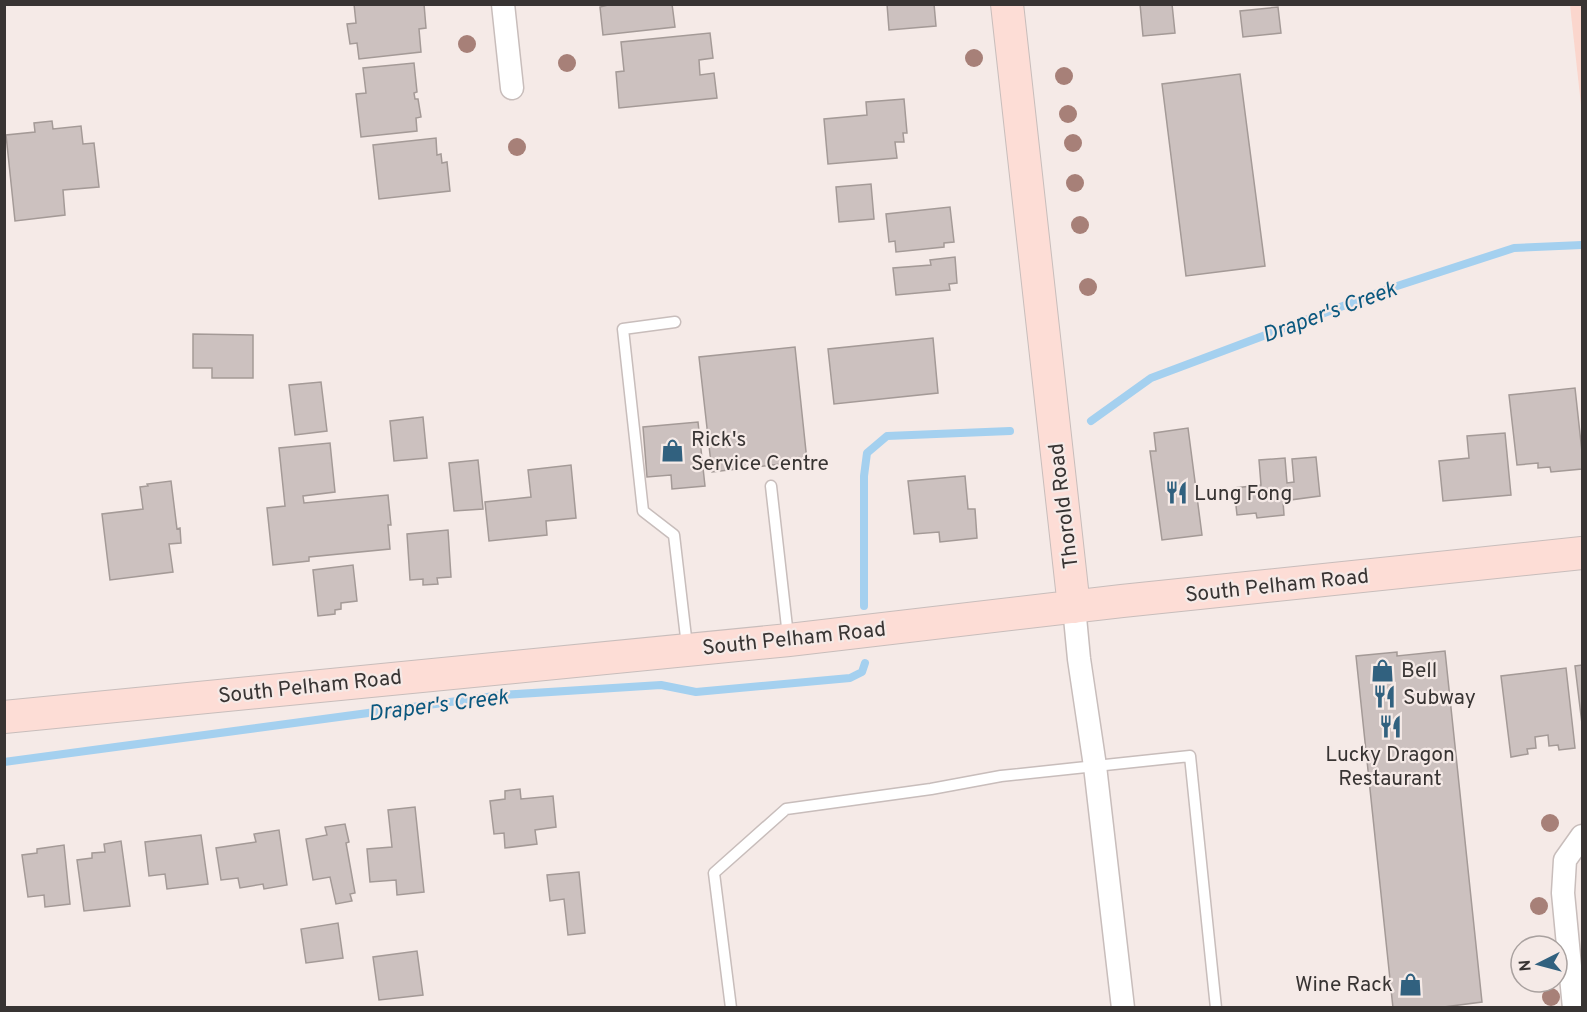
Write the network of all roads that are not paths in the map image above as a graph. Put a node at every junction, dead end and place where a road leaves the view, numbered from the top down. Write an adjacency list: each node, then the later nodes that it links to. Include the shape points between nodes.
1 (502, 4): 3 (street)
2 (1007, 4): 7 (main road, Thorold Road)
3 (512, 88)
4 (675, 322): 9 (lane, via 623,329 643,511 674,535)
5 (771, 486): 8 (lane)
6 (1582, 553): 7 (main road, South Pelham Road)
7 (1074, 607): 8 (main road, South Pelham Road); 11 (street, Thorold Road)
8 (789, 640): 9 (main road, South Pelham Road)
9 (687, 649): 10 (main road, South Pelham Road)
10 (4, 717)
11 (1095, 766): 13 (lane, via 1001,776 786,809 714,873); 14 (street, Thorold Road); 15 (lane, via 1190,756)
12 (1582, 836): 16 (street, via 1565,860 1563,894)
13 (731, 1008)
14 (1123, 1008)
15 (1216, 1008)
16 (1574, 1008)

